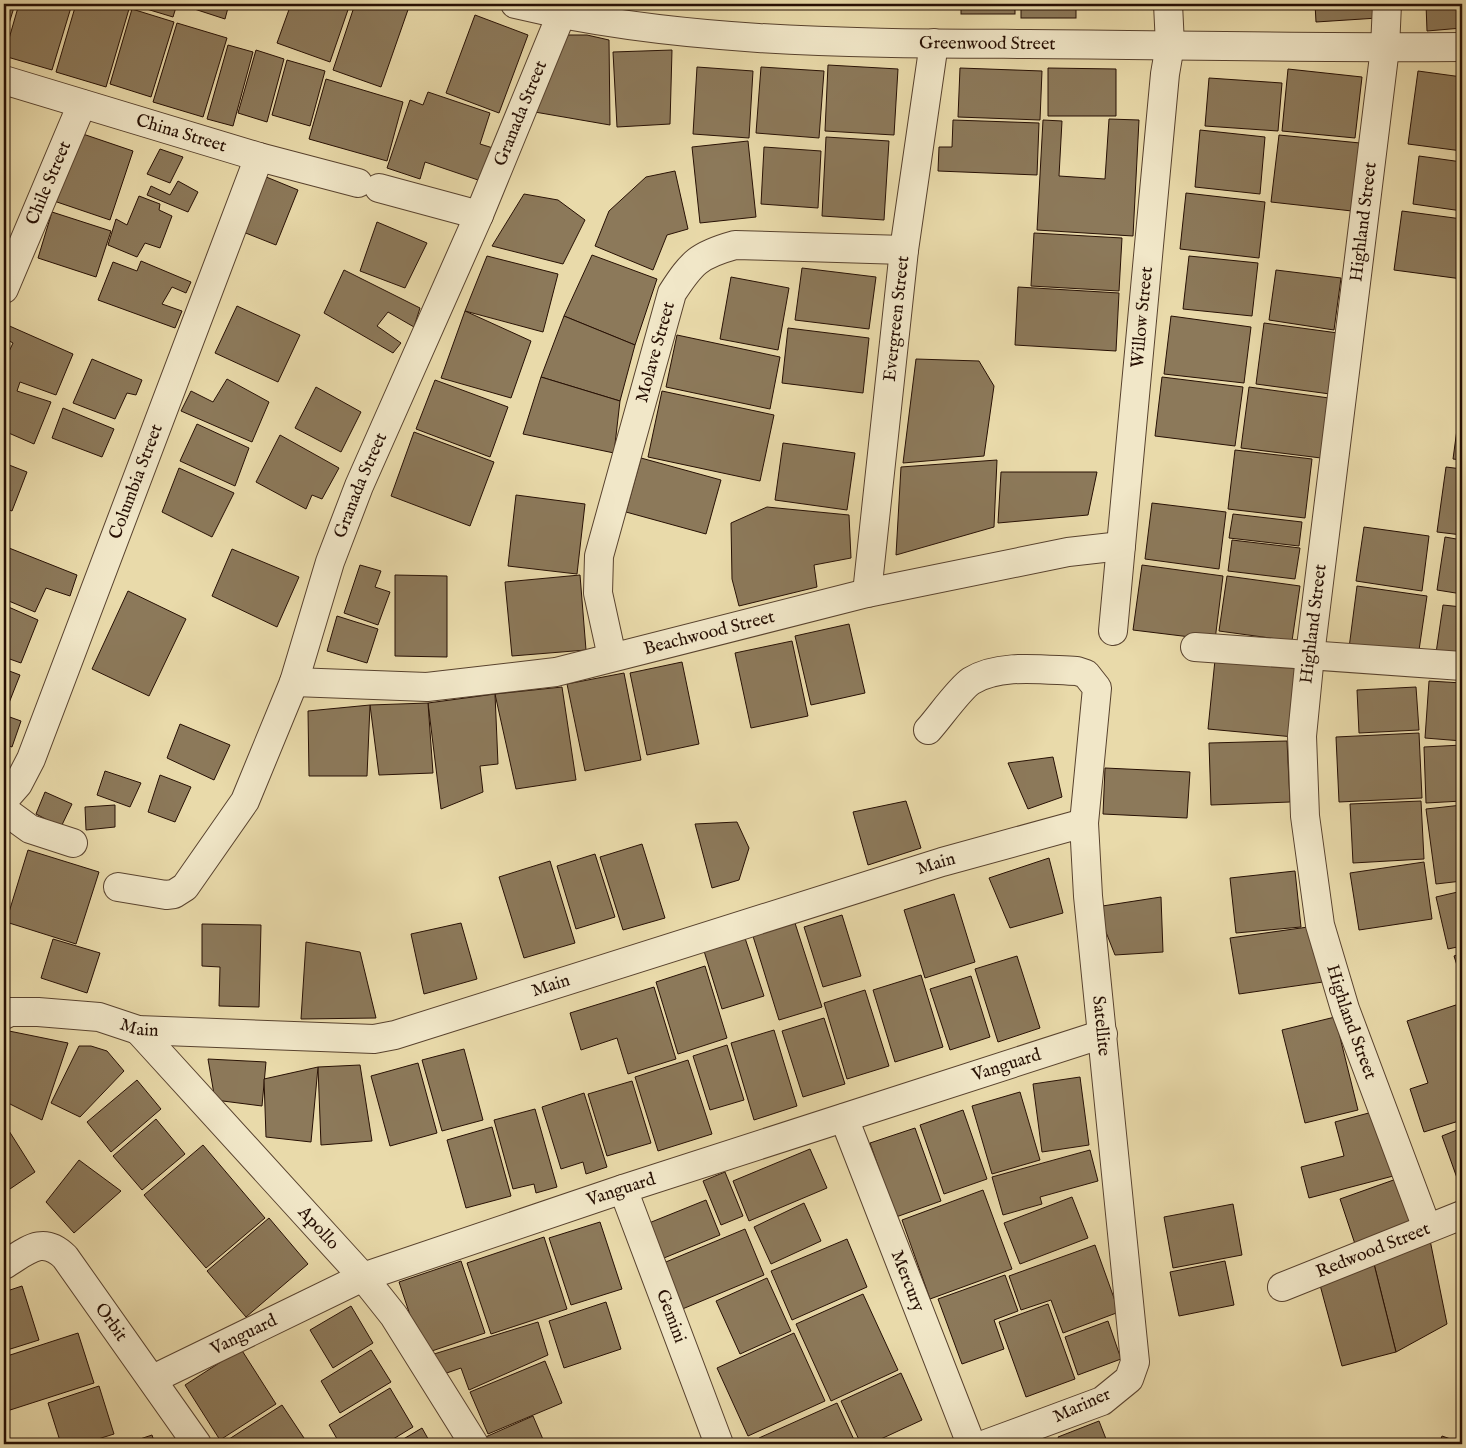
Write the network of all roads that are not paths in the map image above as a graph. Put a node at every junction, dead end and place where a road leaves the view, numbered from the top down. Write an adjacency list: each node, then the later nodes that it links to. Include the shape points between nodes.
1 (515, 4): 4 (street, Greenwood Street)
2 (1168, 4): 6 (street, Willow Street)
3 (1387, 4): 8 (street, Highland Street)
4 (561, 15): 5 (street, Greenwood Street, via 683,32 771,39); 12 (street, Granada Street)
5 (934, 44): 6 (street, Greenwood Street); 13 (street, Evergreen Street)
6 (1170, 46): 8 (street, Greenwood Street); 15 (street, Willow Street)
7 (1462, 47): 8 (street, Greenwood Street)
8 (1385, 48): 19 (street, Highland Street)
9 (4, 80): 10 (street, China Street)
10 (82, 104): 11 (street, China Street); 14 (street, Chile Street)
11 (259, 156): 12 (street, China Street); 24 (street, Columbia Street, via 31,759 18,784)
12 (479, 215): 22 (street, Granada Street, via 359,486 330,562)
13 (904, 250): 16 (street, Evergreen Street); 20 (street, Molave Street, via 734,245 707,253 688,268 672,293 599,556 598,593)
14 (4, 289)
15 (1121, 546): 16 (street, Beachwood Street, via 1068,552); 17 (street, Willow Street)
16 (867, 593): 20 (street, Beachwood Street)
17 (1113, 631)
18 (1195, 647): 19 (street)
19 (1310, 655): 21 (street); 35 (street, Highland Street, via 1302,736 1305,816 1320,925 1345,1009)
20 (612, 657): 22 (street, Beachwood Street, via 556,672 427,687)
21 (1462, 666)
22 (294, 682): 28 (street, Granada Street, via 245,801 185,887 166,895)
23 (928, 730): 26 (street, Satellite, via 970,682 988,674 1010,670 1077,671 1086,674 1098,688)
24 (4, 800)
25 (4, 810): 27 (street, via 30,829)
26 (1084, 823): 30 (street, Main, via 942,862 374,1040); 31 (street, Satellite, via 1088,896)
27 (73, 843)
28 (118, 887)
29 (4, 1015): 30 (street, Main, via 38,1012 99,1017)
30 (138, 1030): 37 (street, Apollo)
31 (1103, 1034): 32 (street, Vanguard); 39 (street, Satellite)
32 (844, 1118): 33 (street, Vanguard); 44 (street, Mercury)
33 (623, 1189): 37 (street, Vanguard); 43 (street, Gemini)
34 (1462, 1215): 35 (street, Redwood Street)
35 (1427, 1228): 38 (street, Redwood Street)
36 (4, 1265): 40 (street, Orbit, via 36,1246 47,1245 57,1249)
37 (363, 1277): 40 (street, Vanguard); 42 (street, Apollo, via 394,1316)
38 (1282, 1287)
39 (1135, 1362): 45 (street, Mariner, via 1129,1379 1102,1401)
40 (153, 1379): 41 (street, Orbit)
41 (197, 1444)
42 (474, 1444)
43 (719, 1444)
44 (971, 1444)
45 (986, 1444)

